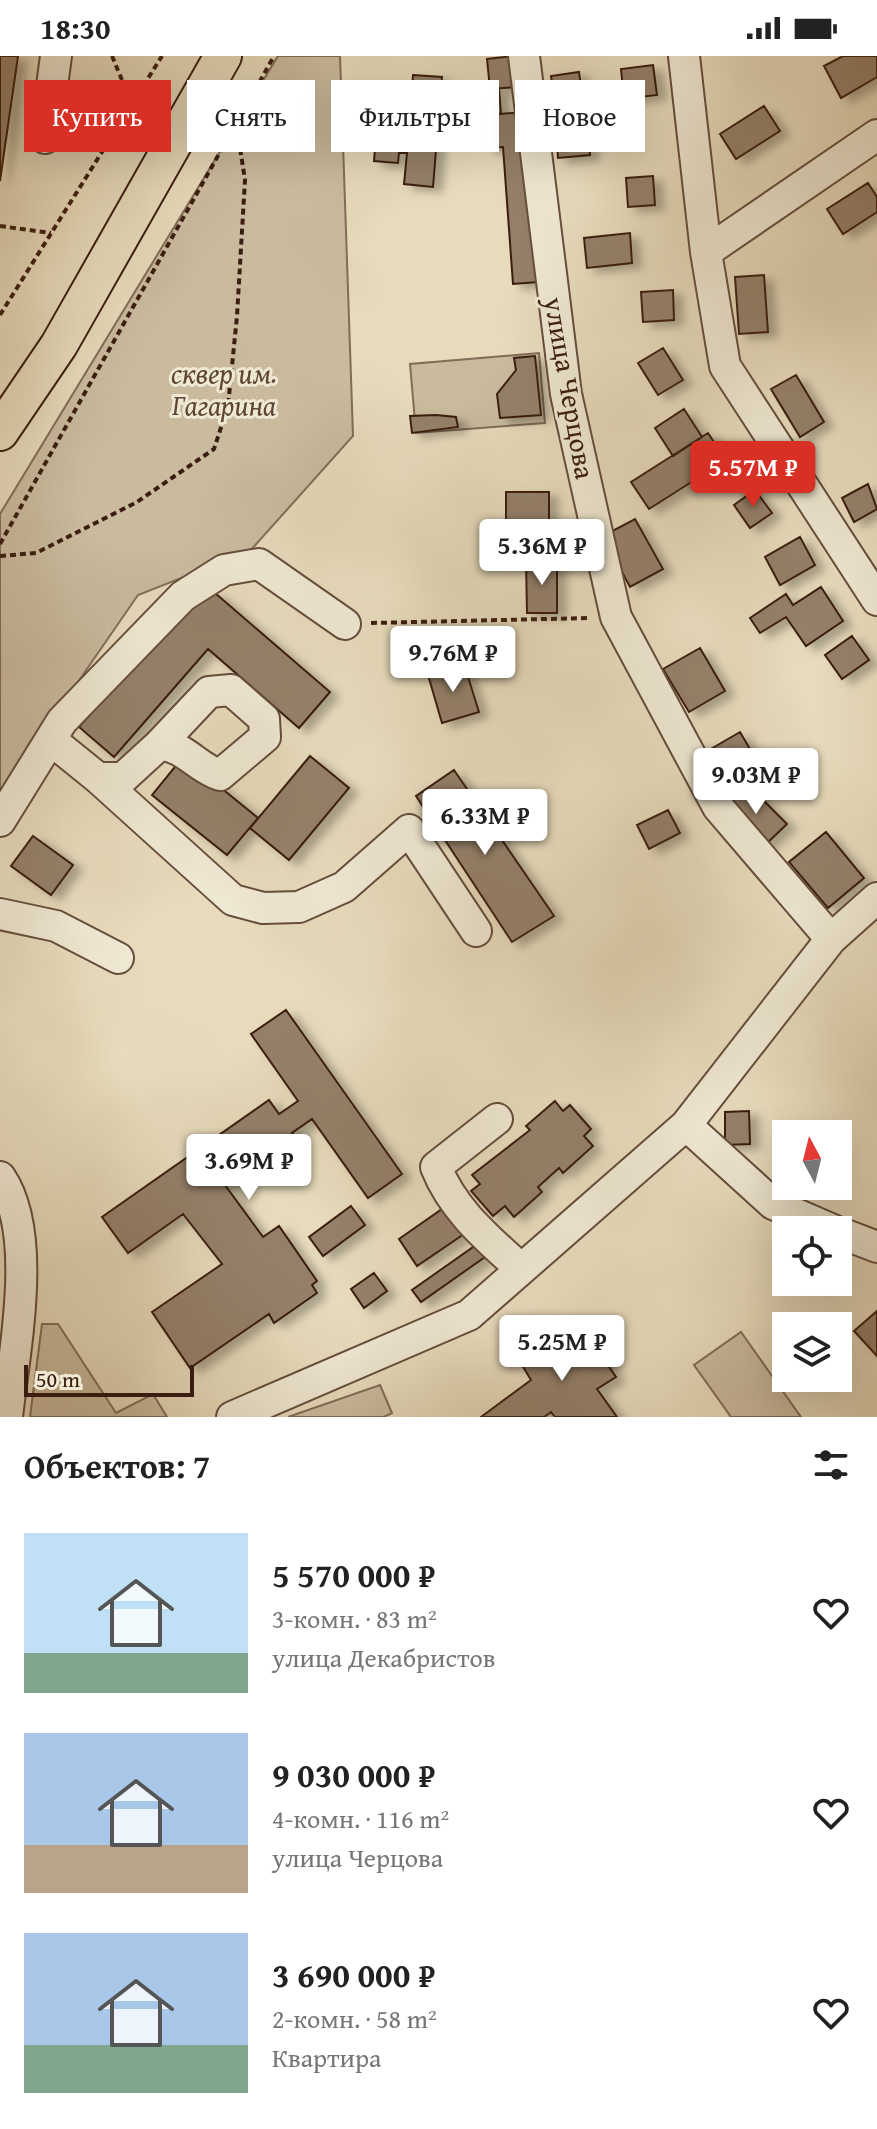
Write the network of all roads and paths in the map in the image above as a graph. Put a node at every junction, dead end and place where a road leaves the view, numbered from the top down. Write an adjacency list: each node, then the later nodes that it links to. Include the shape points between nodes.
1 (56, 56): 8 (street)
2 (112, 56): 9 (path)
3 (162, 56): 10 (path)
4 (223, 56): 20 (main road, via 59,345)
5 (274, 56): 11 (path)
6 (524, 56): 24 (street, улица Черцова, via 566,394)
7 (684, 56): 18 (street)
8 (53, 80)
9 (122, 80)
10 (147, 80)
11 (260, 80)
12 (877, 135): 18 (street)
13 (102, 152): 17 (path)
14 (219, 152): 21 (path)
15 (241, 152): 22 (path, via 245,180 237,316 228,406 214,449 137,502 36,553)
16 (0, 226): 17 (path)
17 (51, 233): 19 (path)
18 (706, 252): 23 (street, via 725,366)
19 (0, 315)
20 (0, 432)
21 (0, 544)
22 (0, 556)
23 (877, 600)
24 (616, 617): 25 (path); 33 (street, улица Черцова, via 718,807)
25 (345, 624): 26 (street, via 259,564 224,570 183,596 62,721)
26 (51, 740): 28 (street); 29 (street)
27 (159, 745): 28 (street, via 123,778)
28 (98, 778): 32 (street, via 233,900 263,908 299,907 344,887 409,830)
29 (0, 821)
30 (877, 898): 33 (street)
31 (0, 914): 34 (street, via 56,926)
32 (476, 931)
33 (831, 939): 36 (street)
34 (118, 958)
35 (497, 1119): 41 (street, via 436,1167 466,1219)
36 (686, 1125): 38 (street, via 773,1204); 41 (street)
37 (0, 1177): 42 (street, via 11,1192 23,1278)
38 (801, 1216)
39 (852, 1237): 40 (street)
40 (877, 1247)
41 (521, 1269): 43 (street, via 469,1315)
42 (7, 1417)
43 (232, 1417)

